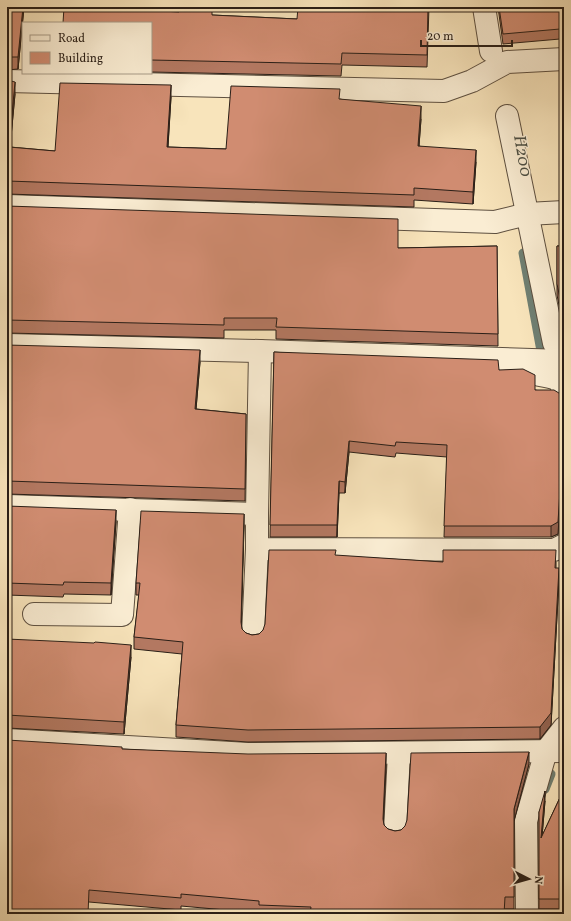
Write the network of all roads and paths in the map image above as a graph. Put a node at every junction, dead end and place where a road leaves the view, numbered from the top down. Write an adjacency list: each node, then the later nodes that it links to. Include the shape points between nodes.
1 (484, 7): 2 (street)
2 (491, 51)
3 (564, 59): 4 (street, via 508,62 472,81 444,91)
4 (7, 80)
5 (508, 116): 8 (street)
6 (7, 206): 8 (street, via 495,222)
7 (564, 212): 8 (street)
8 (526, 214): 11 (street)
9 (7, 345): 10 (street)
10 (260, 350): 12 (street); 16 (street)
11 (559, 352): 12 (street)
12 (522, 360): 13 (street, via 528,370 536,375 552,376 560,381)
13 (564, 394)
14 (7, 506): 15 (street)
15 (130, 509): 16 (street); 19 (street, via 122,615)
16 (257, 514): 18 (street)
17 (564, 545): 18 (street, via 554,550)
18 (257, 549): 20 (street)
19 (34, 614)
20 (253, 635)
21 (564, 728): 23 (street)
22 (7, 740): 24 (street, via 248,754)
23 (555, 751): 24 (street); 26 (street, via 526,821)
24 (399, 753): 25 (street)
25 (395, 832)
26 (527, 914)

